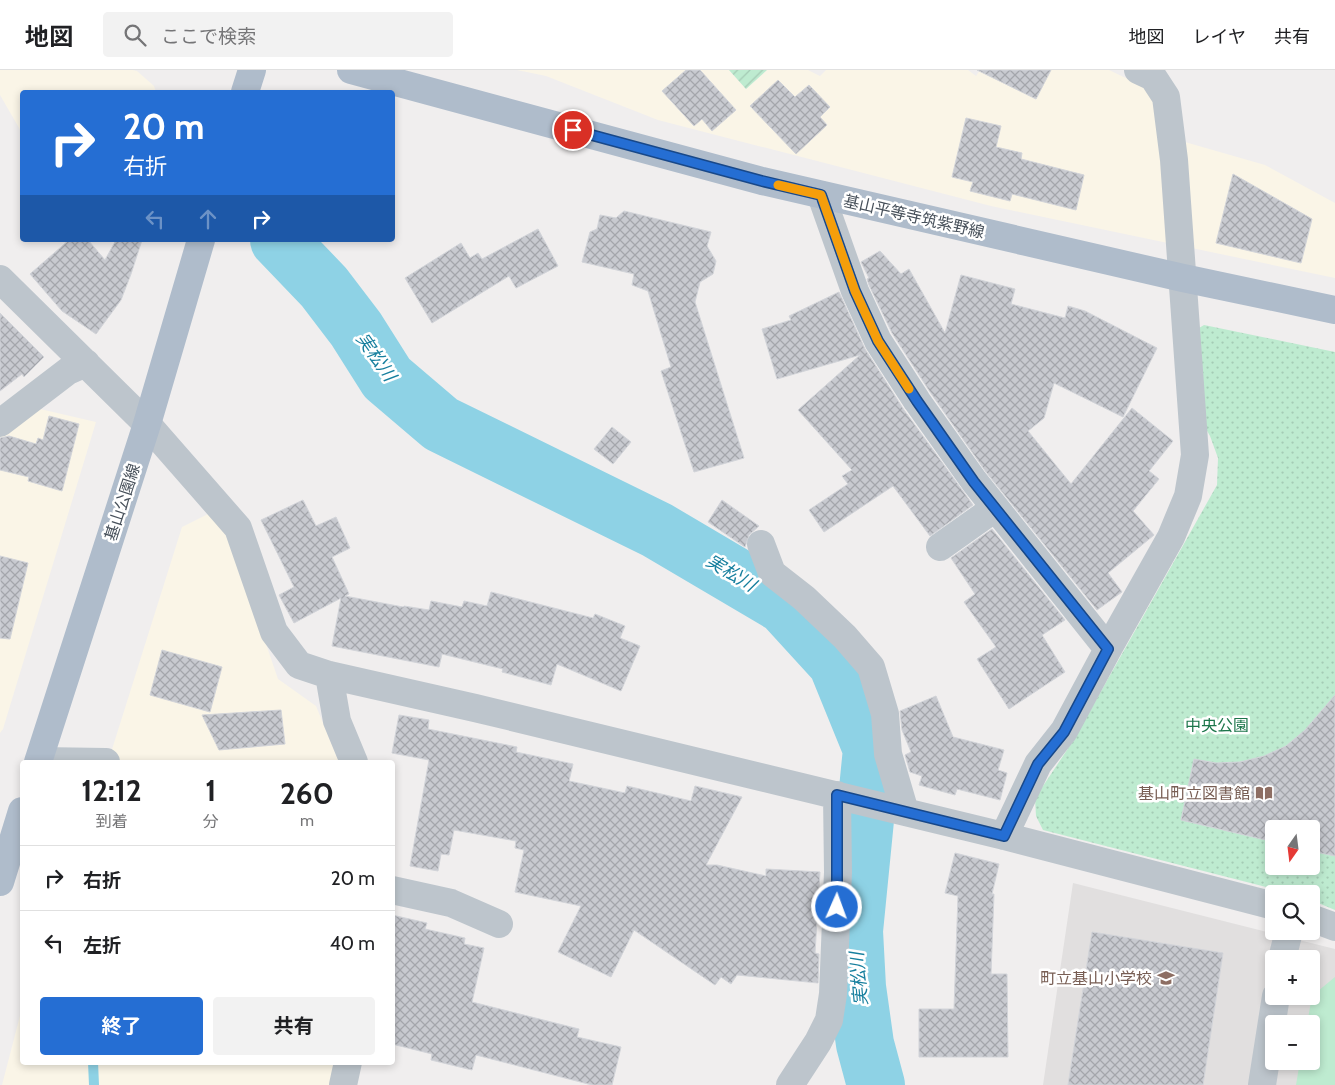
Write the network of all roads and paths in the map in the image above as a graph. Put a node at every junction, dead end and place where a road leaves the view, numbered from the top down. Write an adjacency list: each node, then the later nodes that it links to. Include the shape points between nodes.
1 (252, 70): 4 (main road)
2 (350, 70): 5 (main road, 基山平等寺筑紫野線)
3 (1138, 70): 7 (street, via 1153,77 1166,97)
4 (246, 90)
5 (821, 195): 7 (main road, 基山平等寺筑紫野線); 13 (street, via 855,291 878,341)
6 (201, 242): 12 (main road, 基山公園線)
7 (1183, 278): 9 (main road, 基山平等寺筑紫野線); 16 (street, via 1195,455 1188,496 1171,537)
8 (0, 279): 10 (street)
9 (1335, 310)
10 (86, 363): 11 (street, via 68,371); 12 (street)
11 (0, 423)
12 (147, 424): 17 (street, via 238,528 274,632 299,665); 18 (main road, 基山公園線)
13 (995, 508): 15 (street); 16 (street)
14 (761, 544): 21 (street, via 772,573 845,637 870,667 885,714 888,754)
15 (940, 547)
16 (1108, 649): 23 (street, via 1064,732 1038,764)
17 (329, 675): 19 (street, via 337,721); 20 (street)
18 (39, 760)
19 (353, 760)
20 (837, 795): 21 (street); 33 (street, via 838,872 829,1020)
21 (905, 812): 23 (street)
22 (20, 817): 24 (main road)
23 (1004, 836): 26 (street)
24 (0, 880)
25 (395, 891): 28 (street, via 451,903)
26 (1265, 904)
27 (1320, 921): 29 (street)
28 (499, 924)
29 (1335, 927)
30 (1275, 1005): 34 (street)
31 (347, 1065): 32 (street)
32 (343, 1085)
33 (790, 1085)
34 (1262, 1085)

